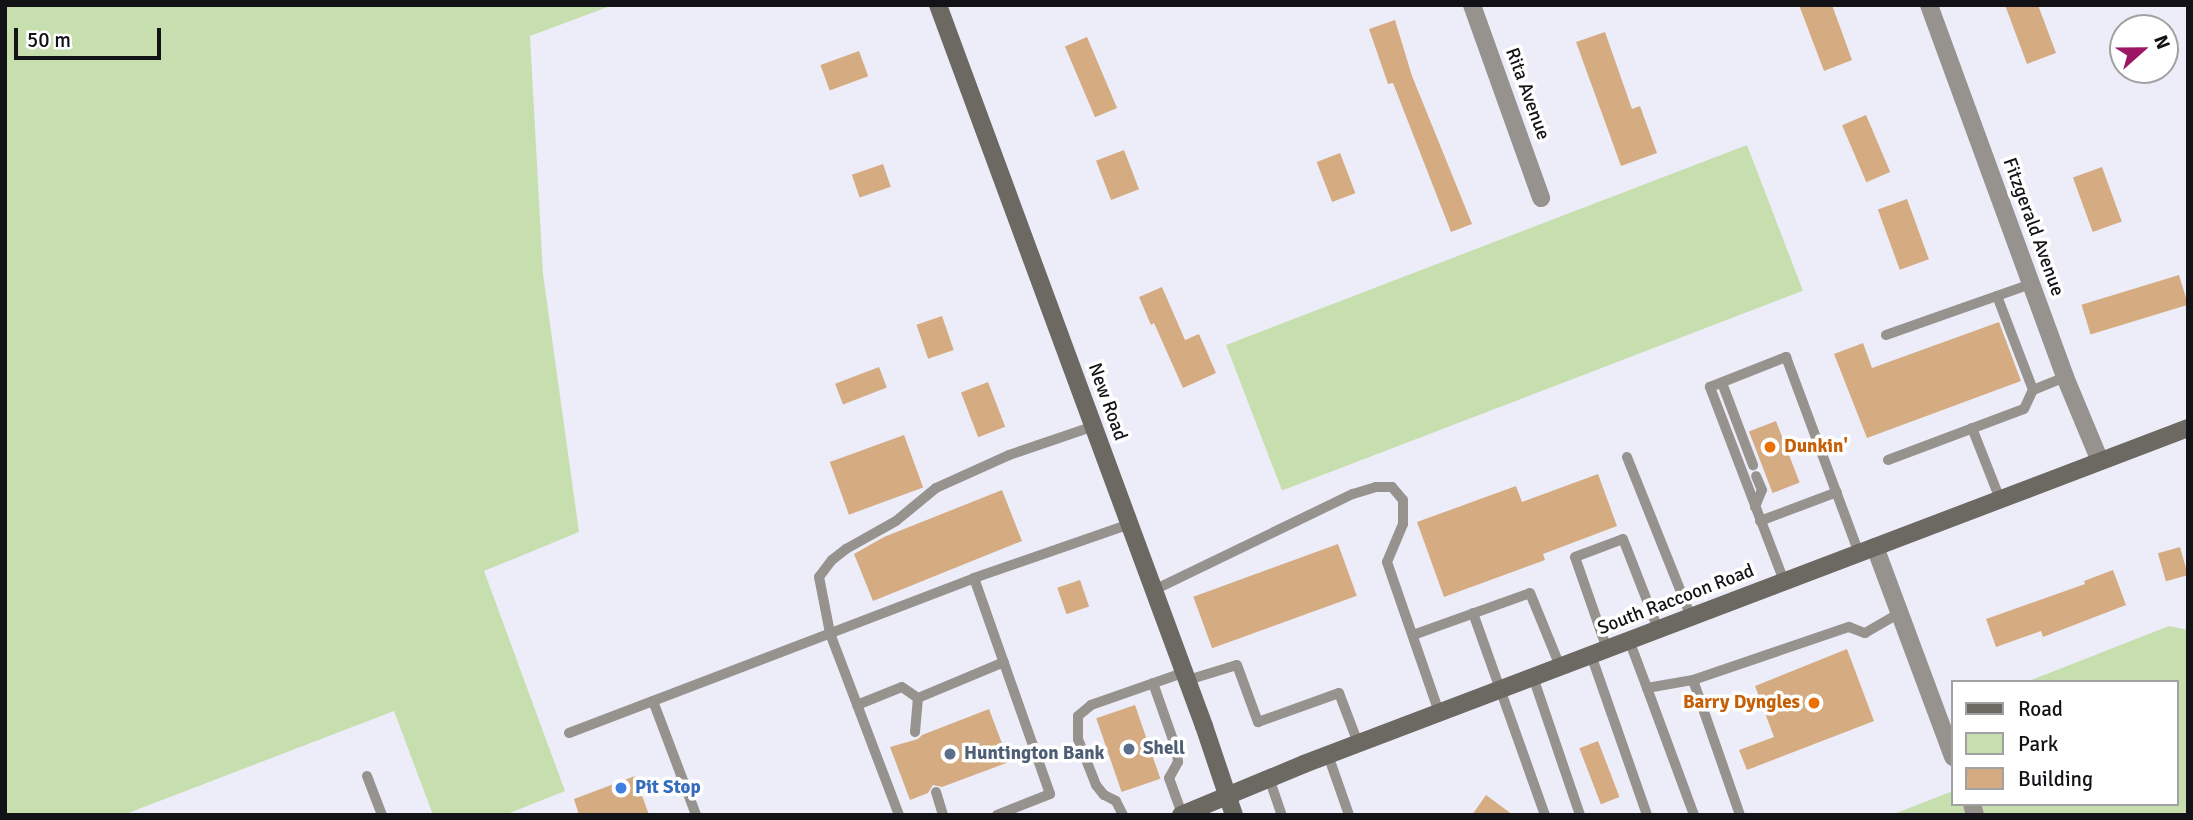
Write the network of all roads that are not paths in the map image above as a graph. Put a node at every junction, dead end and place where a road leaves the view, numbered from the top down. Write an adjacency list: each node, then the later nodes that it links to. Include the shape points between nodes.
1 (938, 5): 11 (street, New Road)
2 (1472, 5): 4 (street, Rita Avenue)
3 (1929, 5): 5 (street, Fitzgerald Avenue)
4 (1541, 198)
5 (2031, 284): 6 (lane); 8 (street, Fitzgerald Avenue)
6 (1997, 296): 7 (lane); 10 (lane)
7 (1886, 335)
8 (2065, 377): 10 (lane); 16 (street, Fitzgerald Avenue)
9 (1722, 383): 17 (lane, via 1786,357); 19 (lane, via 1762,490); 19 (lane, via 1710,387)
10 (2033, 390): 12 (lane, via 2024,409)
11 (1094, 426): 21 (street, New Road); 30 (lane, via 1009,454 936,488 896,521 832,560 819,577)
12 (1972, 428): 15 (lane); 18 (lane)
13 (2188, 428): 16 (street, South Raccoon Road)
14 (1627, 457): 28 (lane)
15 (1888, 460)
16 (2100, 461): 18 (street, South Raccoon Road)
17 (1837, 492): 20 (lane); 22 (lane)
18 (2000, 499): 22 (street, South Raccoon Road)
19 (1755, 507): 20 (lane)
20 (1760, 521): 24 (lane)
21 (1130, 524): 23 (lane); 25 (street, New Road)
22 (1867, 550): 24 (street, South Raccoon Road); 27 (street)
23 (974, 578): 30 (lane); 34 (lane)
24 (1784, 581): 28 (street, South Raccoon Road)
25 (1154, 590): 31 (lane, via 1353,494 1392,487 1403,500 1403,524 1387,562); 36 (street, New Road)
26 (1473, 613): 31 (lane); 35 (lane, via 1530,593); 41 (lane)
27 (1898, 614): 38 (lane, via 1865,633 1849,626); 49 (street)
28 (1691, 617): 29 (street, South Raccoon Road)
29 (1658, 629): 32 (street, South Raccoon Road); 33 (lane, via 1623,539 1587,552 1575,557)
30 (830, 633): 43 (lane); 44 (lane)
31 (1413, 635): 45 (lane)
32 (1629, 640): 33 (street, South Raccoon Road); 40 (lane)
33 (1599, 652): 35 (street, South Raccoon Road); 67 (lane)
34 (1004, 662): 42 (lane); 59 (lane, via 1049,794)
35 (1560, 666): 37 (street, South Raccoon Road)
36 (1186, 676): 39 (lane); 48 (lane, via 1237,665 1258,722 1339,693); 54 (street, New Road)
37 (1533, 677): 41 (street, South Raccoon Road); 66 (lane)
38 (1693, 680): 40 (lane); 69 (lane)
39 (1153, 683): 60 (lane, via 1091,705 1076,723 1096,785 1116,801); 61 (lane, via 1177,751 1178,762 1169,778)
40 (1647, 688): 68 (lane)
41 (1501, 689): 45 (street, South Raccoon Road); 65 (lane)
42 (918, 698): 44 (lane, via 902,687); 47 (lane)
43 (653, 701): 46 (lane); 56 (lane)
44 (857, 705): 57 (lane)
45 (1439, 712): 48 (street, South Raccoon Road)
46 (569, 733)
47 (915, 733)
48 (1358, 743): 50 (street, South Raccoon Road)
49 (1952, 754)
50 (1328, 755): 52 (street, South Raccoon Road); 64 (lane)
51 (367, 776): 55 (lane)
52 (1269, 778): 54 (street, South Raccoon Road); 63 (lane)
53 (936, 792): 58 (lane)
54 (1227, 796): 61 (street, South Raccoon Road); 62 (street, New Road)
55 (382, 815)
56 (696, 815)
57 (899, 815)
58 (943, 815)
59 (997, 815)
60 (1123, 815)
61 (1182, 815)
62 (1234, 815)
63 (1282, 815)
64 (1349, 815)
65 (1545, 815)
66 (1580, 815)
67 (1647, 815)
68 (1694, 815)
69 (1740, 815)

